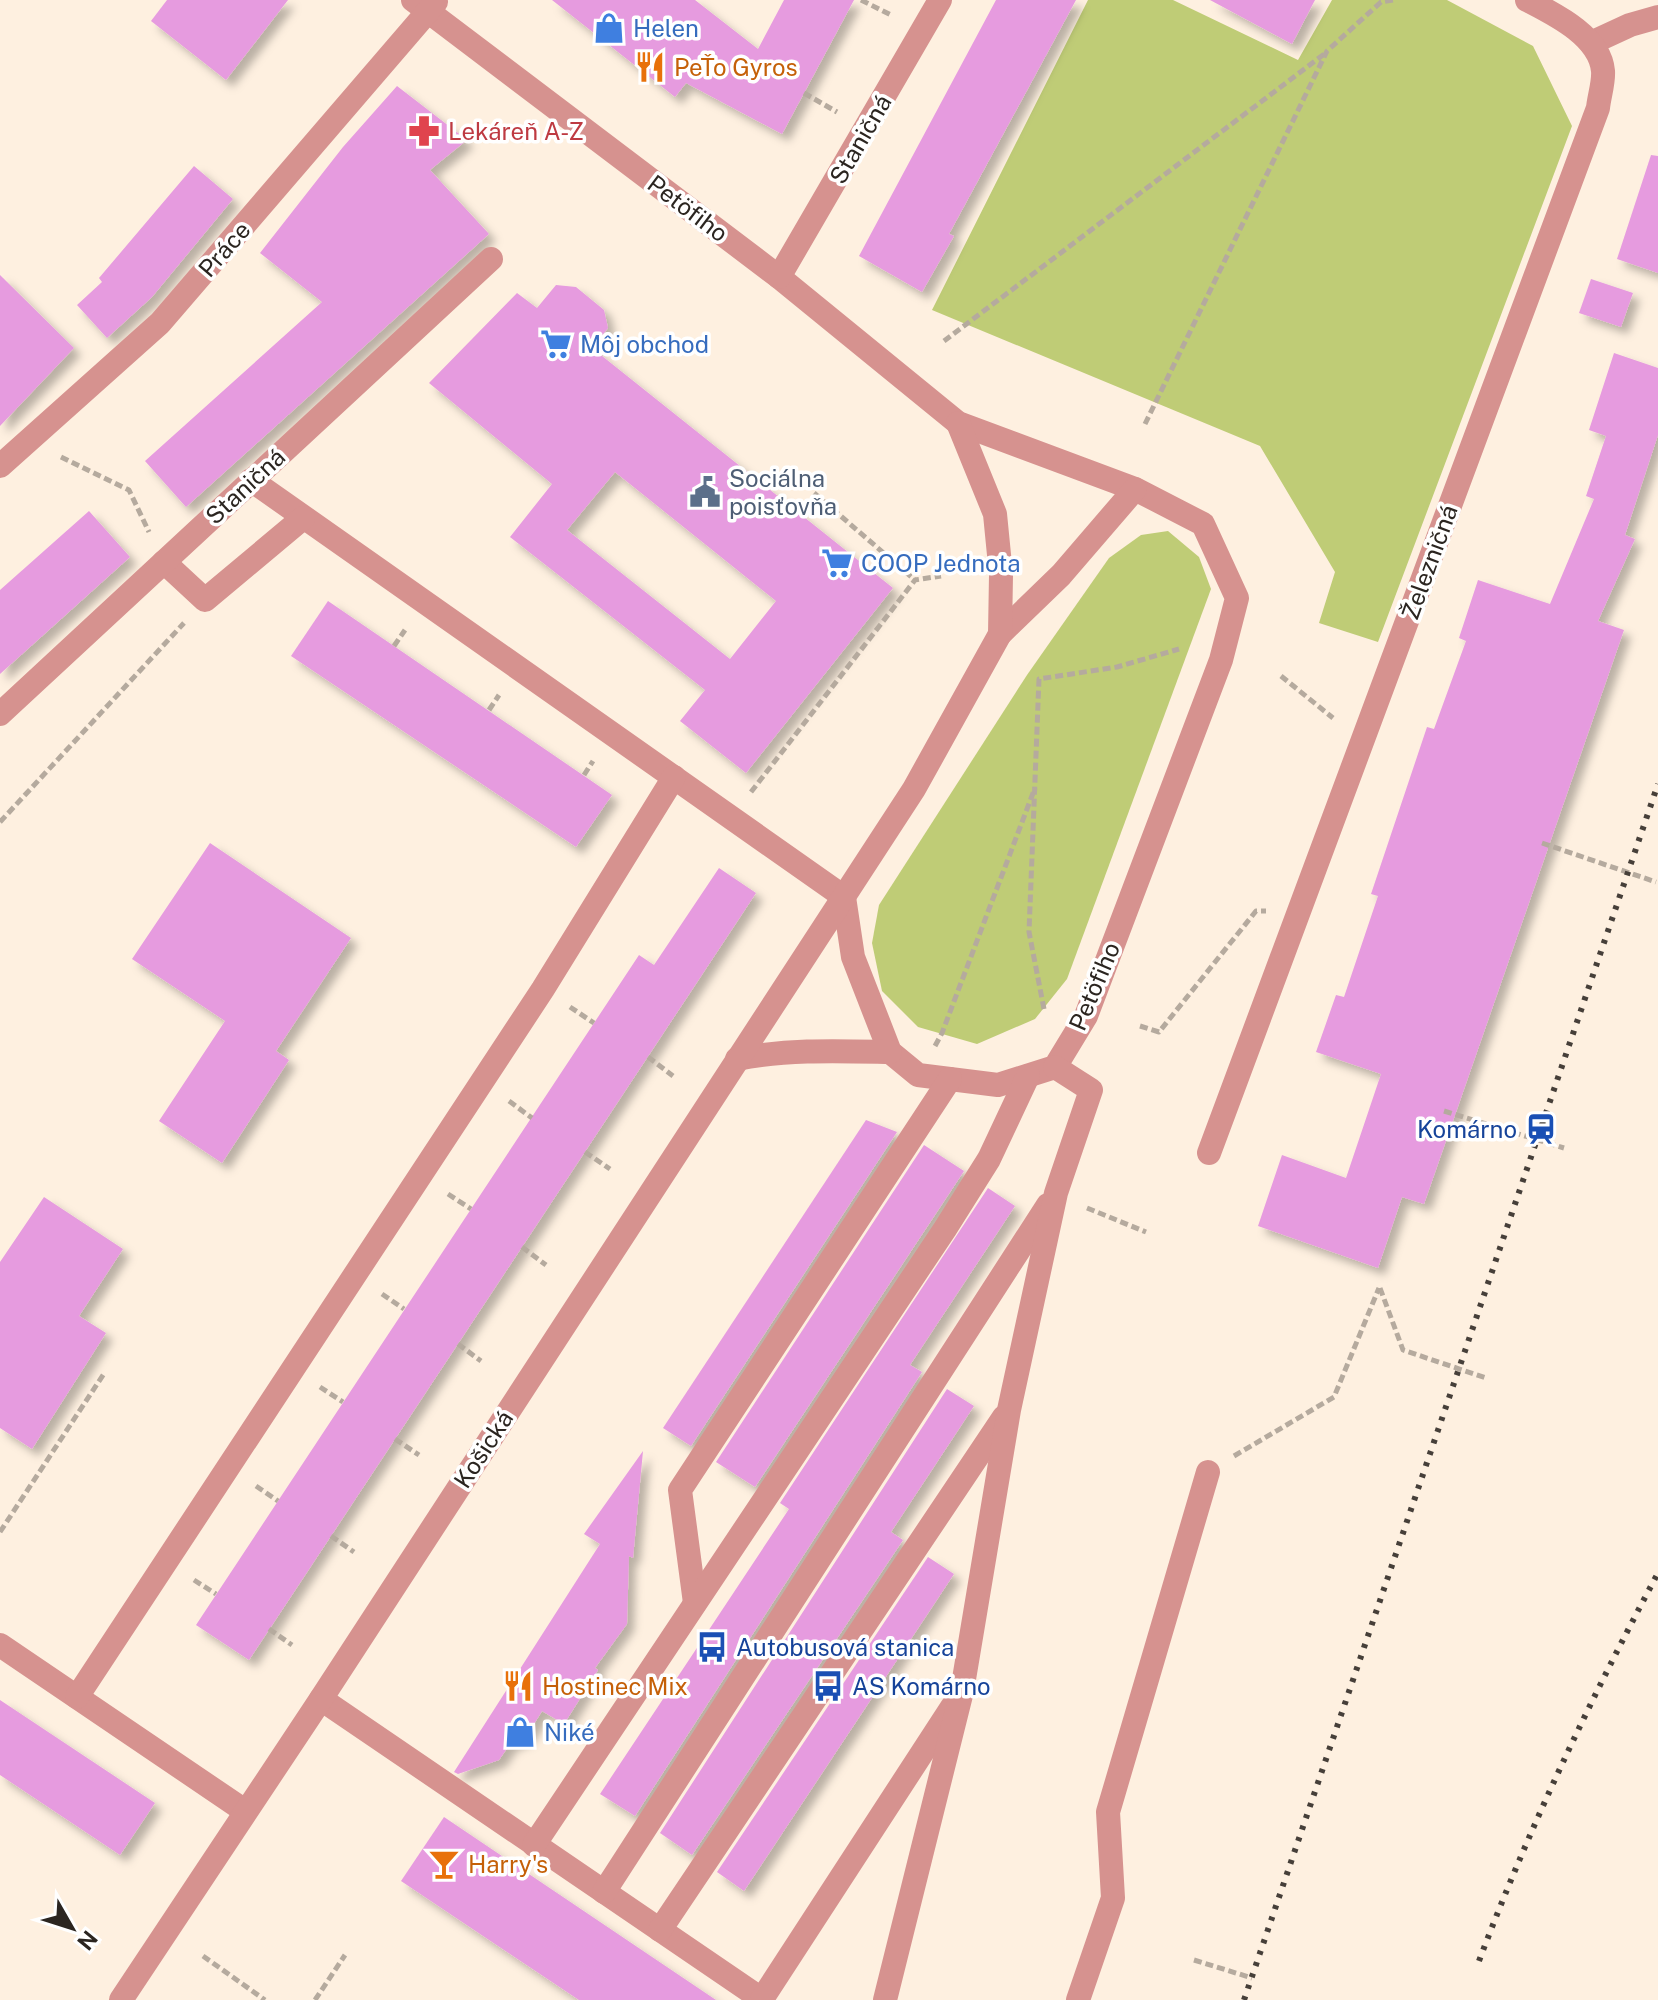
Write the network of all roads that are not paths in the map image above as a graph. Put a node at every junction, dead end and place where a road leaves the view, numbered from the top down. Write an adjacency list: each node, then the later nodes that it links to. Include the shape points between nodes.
1 (940, 0): 7 (street, Staničná)
2 (1527, 0): 5 (street)
3 (426, 4): 7 (street, Petöfiho); 9 (street, Práce, via 160,323)
4 (1658, 17): 5 (street)
5 (1591, 43): 23 (street, Železničná, via 1603,69 1598,108)
6 (491, 259): 10 (street, Staničná)
7 (779, 277): 8 (street, Petöfiho)
8 (958, 423): 11 (street, Petöfiho); 14 (street, Petöfiho, via 995,514)
9 (0, 466)
10 (251, 480): 12 (street); 13 (street, Staničná)
11 (1135, 489): 14 (street, via 1061,575); 20 (street, Petöfiho, via 1203,524 1237,598 1221,660 1086,1016)
12 (303, 518): 13 (street, via 205,600); 16 (street)
13 (164, 562): 15 (street, Staničná)
14 (1000, 634): 17 (street, Petöfiho, via 914,789)
15 (0, 714)
16 (674, 777): 17 (street); 30 (street, via 534,1002)
17 (844, 897): 18 (street, via 853,957); 19 (street, Košická)
18 (890, 1052): 19 (street, via 813,1050); 22 (street, via 918,1075)
19 (737, 1059): 31 (street, Košická)
20 (1055, 1067): 21 (street); 24 (street, via 1091,1090)
21 (1028, 1076): 22 (street, via 998,1085); 27 (street, via 989,1159 945,1229)
22 (950, 1079): 27 (street, via 680,1490)
23 (1209, 1153)
24 (1056, 1193): 25 (street); 34 (street)
25 (1009, 1410): 29 (street); 35 (street)
26 (1208, 1472): 39 (street, via 1108,1812 1113,1898)
27 (695, 1603): 33 (street)
28 (0, 1645): 30 (street)
29 (962, 1691): 37 (street); 38 (street)
30 (77, 1697): 32 (street)
31 (321, 1699): 32 (street, Košická); 33 (street)
32 (245, 1811): 36 (street, Košická)
33 (534, 1845): 34 (street)
34 (604, 1892): 35 (street)
35 (660, 1930): 37 (street)
36 (121, 2000)
37 (762, 2000)
38 (885, 2000)
39 (1078, 2000)

